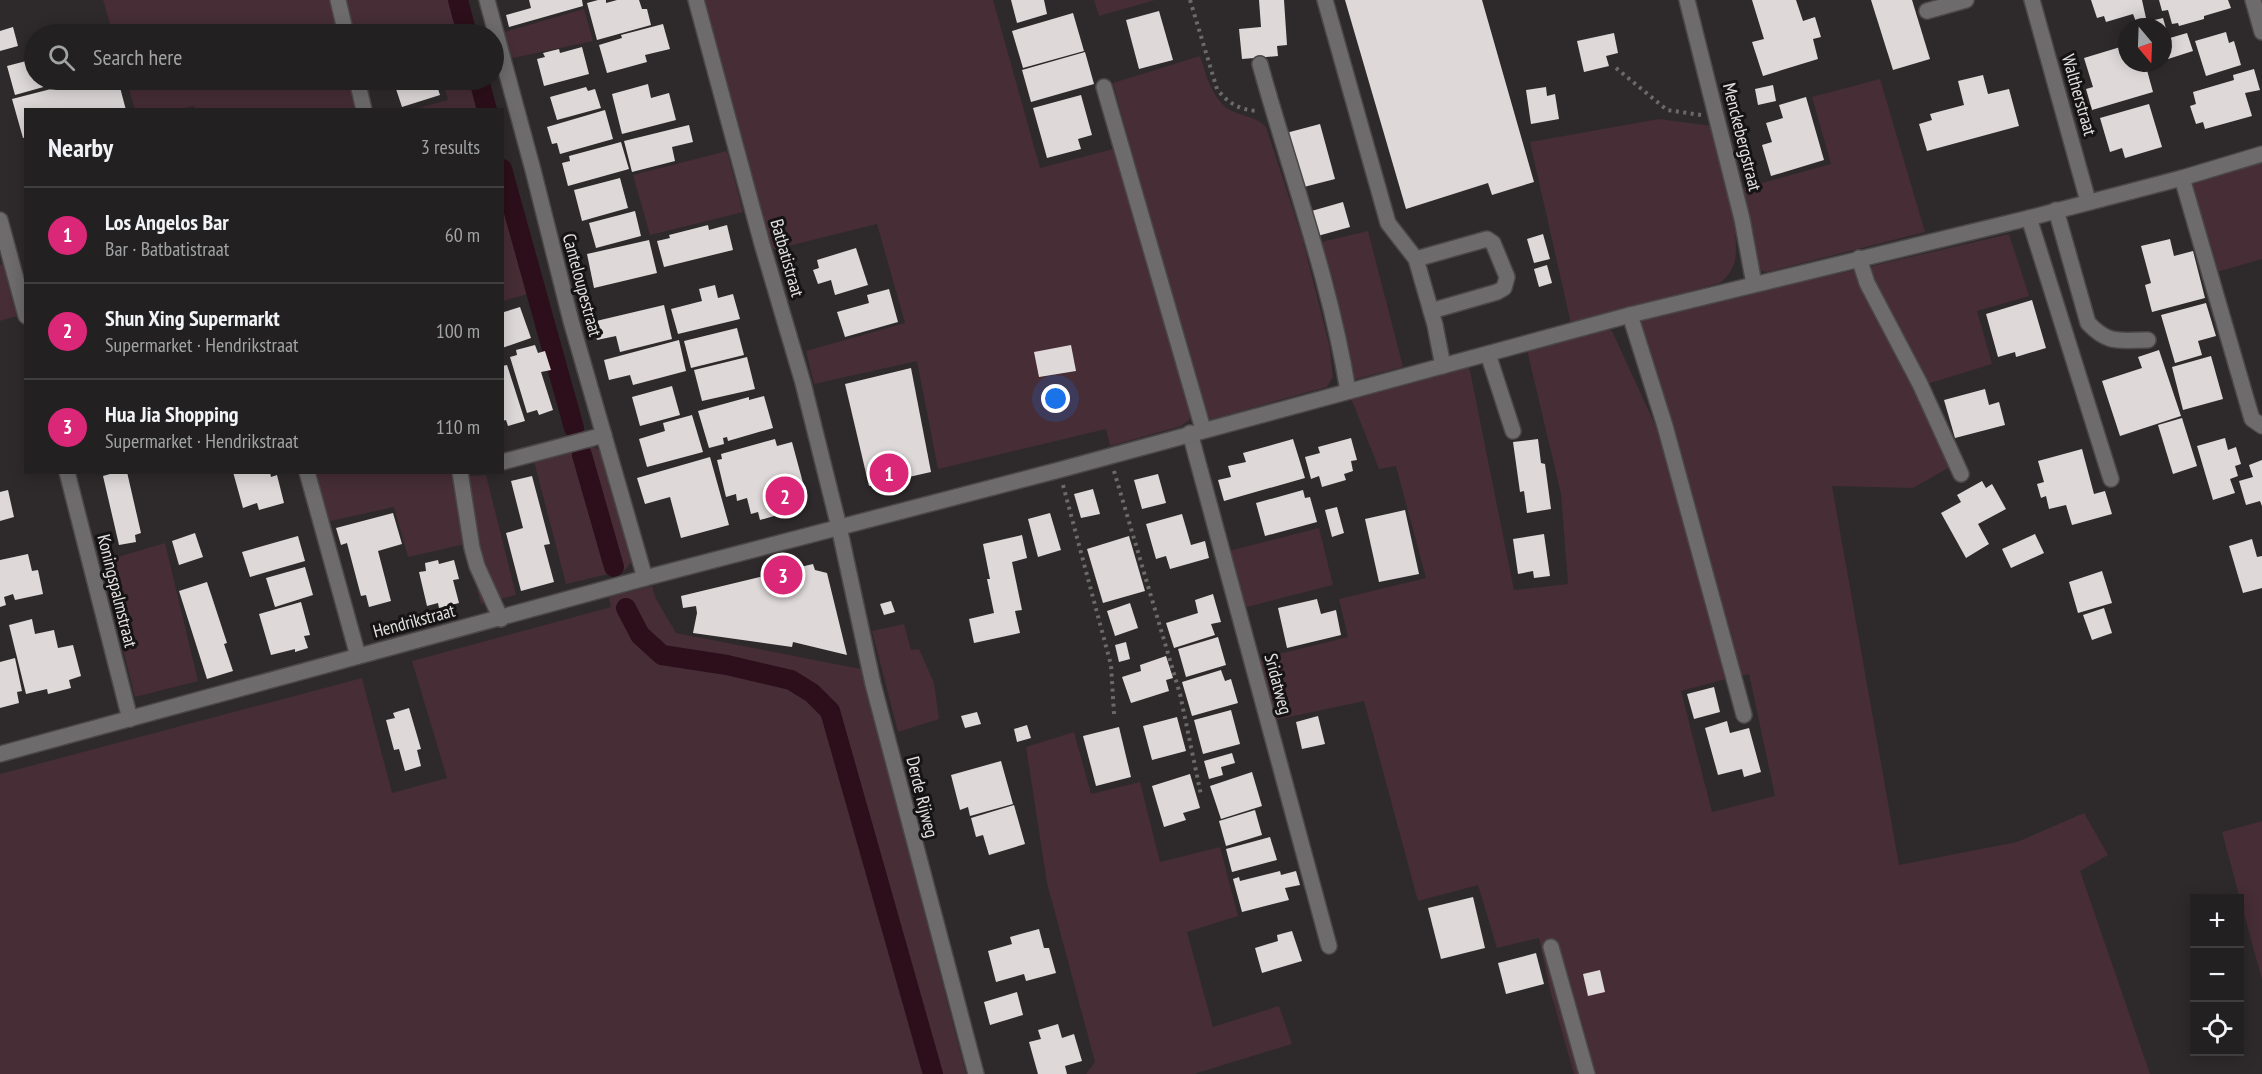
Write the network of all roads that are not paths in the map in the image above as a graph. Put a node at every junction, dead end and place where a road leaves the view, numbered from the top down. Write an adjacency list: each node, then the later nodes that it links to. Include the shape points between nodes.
1 (338, 0): 10 (street)
2 (486, 0): 11 (street, Canteloupestraat)
3 (696, 0): 44 (street, Batbatistraat, via 803,383)
4 (1325, 0): 25 (street, via 1388,222)
5 (1687, 0): 26 (street, Menckebergstraat, via 1742,219)
6 (1966, 0): 9 (street)
7 (2032, 0): 20 (street, Waltherstraat)
8 (2253, 0): 12 (street)
9 (1927, 11)
10 (344, 24)
11 (493, 24)
12 (2262, 32)
13 (1260, 64): 33 (street, via 1320,264)
14 (504, 65): 37 (street, Canteloupestraat)
15 (1104, 87): 35 (street, Sridatweg)
16 (359, 90): 17 (street)
17 (364, 108)
18 (2262, 154): 19 (street, Hendrikstraat)
19 (2182, 178): 20 (street, Hendrikstraat); 34 (street, via 2252,419)
20 (2088, 201): 21 (street, Hendrikstraat)
21 (2056, 210): 22 (street, Hendrikstraat); 30 (street, via 2088,323 2101,337)
22 (2029, 218): 24 (street, Hendrikstraat); 43 (street)
23 (0, 220): 27 (street)
24 (1859, 258): 26 (street, Hendrikstraat); 42 (street, via 1867,283)
25 (1416, 259): 28 (street); 28 (street, via 1487,239 1493,243 1507,277 1504,288 1497,292)
26 (1754, 284): 29 (street, Hendrikstraat)
27 (24, 309)
28 (1431, 311): 32 (street)
29 (1630, 315): 31 (street, Hendrikstraat); 48 (street, via 1665,426)
30 (2148, 339)
31 (1488, 354): 32 (street, Hendrikstraat); 36 (street)
32 (1443, 366): 33 (street, Hendrikstraat)
33 (1348, 391): 35 (street, Hendrikstraat)
34 (2262, 426)
35 (1197, 431): 44 (street, Hendrikstraat); 51 (street, Sridatweg)
36 (1513, 431)
37 (604, 435): 38 (street); 45 (street, Canteloupestraat)
38 (504, 461)
39 (68, 474): 49 (street, Koningspalmstraat)
40 (308, 474): 47 (street)
41 (460, 474): 46 (street, via 477,566)
42 (1961, 474)
43 (2111, 479)
44 (838, 527): 45 (street, Hendrikstraat); 53 (street, Derde Rijweg, via 873,684)
45 (645, 578): 46 (street, Hendrikstraat)
46 (501, 619): 47 (street, Hendrikstraat)
47 (358, 656): 49 (street, Hendrikstraat)
48 (1744, 715)
49 (130, 719): 50 (street, Hendrikstraat)
50 (0, 753)
51 (1329, 946)
52 (1551, 947): 54 (street)
53 (976, 1074)
54 (1587, 1074)

